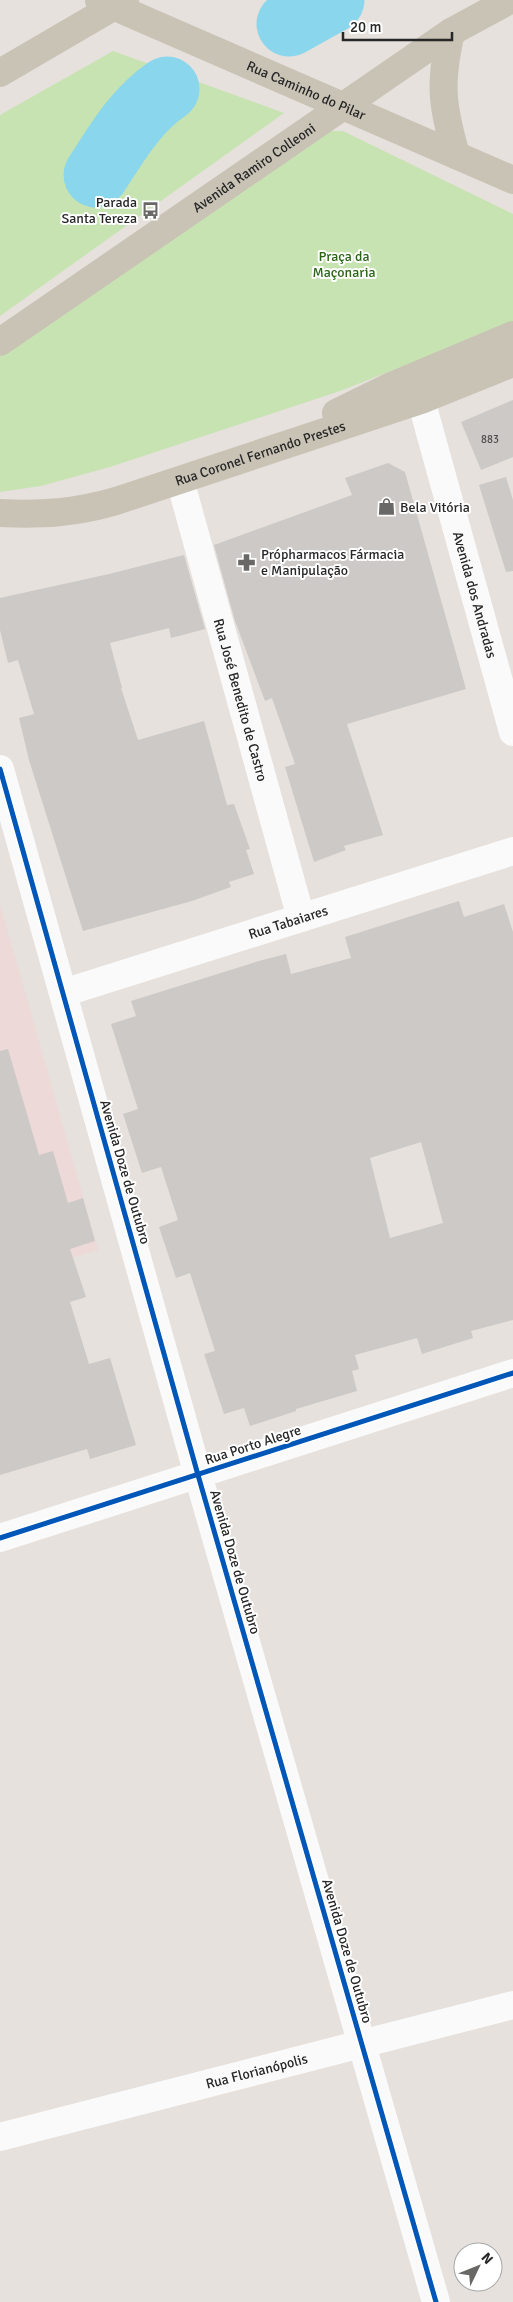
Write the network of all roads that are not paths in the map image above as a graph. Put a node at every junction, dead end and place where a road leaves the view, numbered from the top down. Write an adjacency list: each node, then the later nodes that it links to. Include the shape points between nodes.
1 (510, 0): 3 (main road, Avenida Ramiro Colleoni)
2 (112, 2): 4 (main road); 5 (main road, Rua Caminho do Pilar)
3 (451, 32): 5 (main road, Avenida Ramiro Colleoni); 6 (main road, via 444,60 442,89 446,122)
4 (0, 72)
5 (341, 107): 6 (main road, Rua Caminho do Pilar); 9 (main road, Avenida Ramiro Colleoni)
6 (456, 155): 7 (main road, Rua Caminho do Pilar)
7 (513, 180)
8 (513, 335): 12 (main road, via 339,411)
9 (0, 342)
10 (513, 363): 11 (main road, Rua Coronel Fernando Prestes)
11 (421, 400): 12 (main road, Rua Coronel Fernando Prestes); 15 (street, Avenida dos Andradas)
12 (288, 443): 13 (main road, Rua Coronel Fernando Prestes)
13 (180, 480): 14 (main road, Rua Coronel Fernando Prestes, via 84,510); 18 (street, Rua José Benedito de Castro)
14 (0, 513)
15 (513, 732)
16 (0, 769): 19 (street, Avenida Doze de Outubro)
17 (513, 851): 18 (street, Rua Tabaiares)
18 (301, 918): 19 (street, Rua Tabaiares)
19 (63, 993): 21 (street, Avenida Doze de Outubro)
20 (513, 1374): 21 (street, Rua Porto Alegre)
21 (198, 1475): 22 (street, Rua Porto Alegre); 24 (street, Avenida Doze de Outubro)
22 (0, 1538)
23 (513, 2005): 24 (street, Rua Florianópolis)
24 (362, 2043): 25 (street, Rua Florianópolis); 26 (street, Avenida Doze de Outubro)
25 (0, 2137)
26 (436, 2302)

